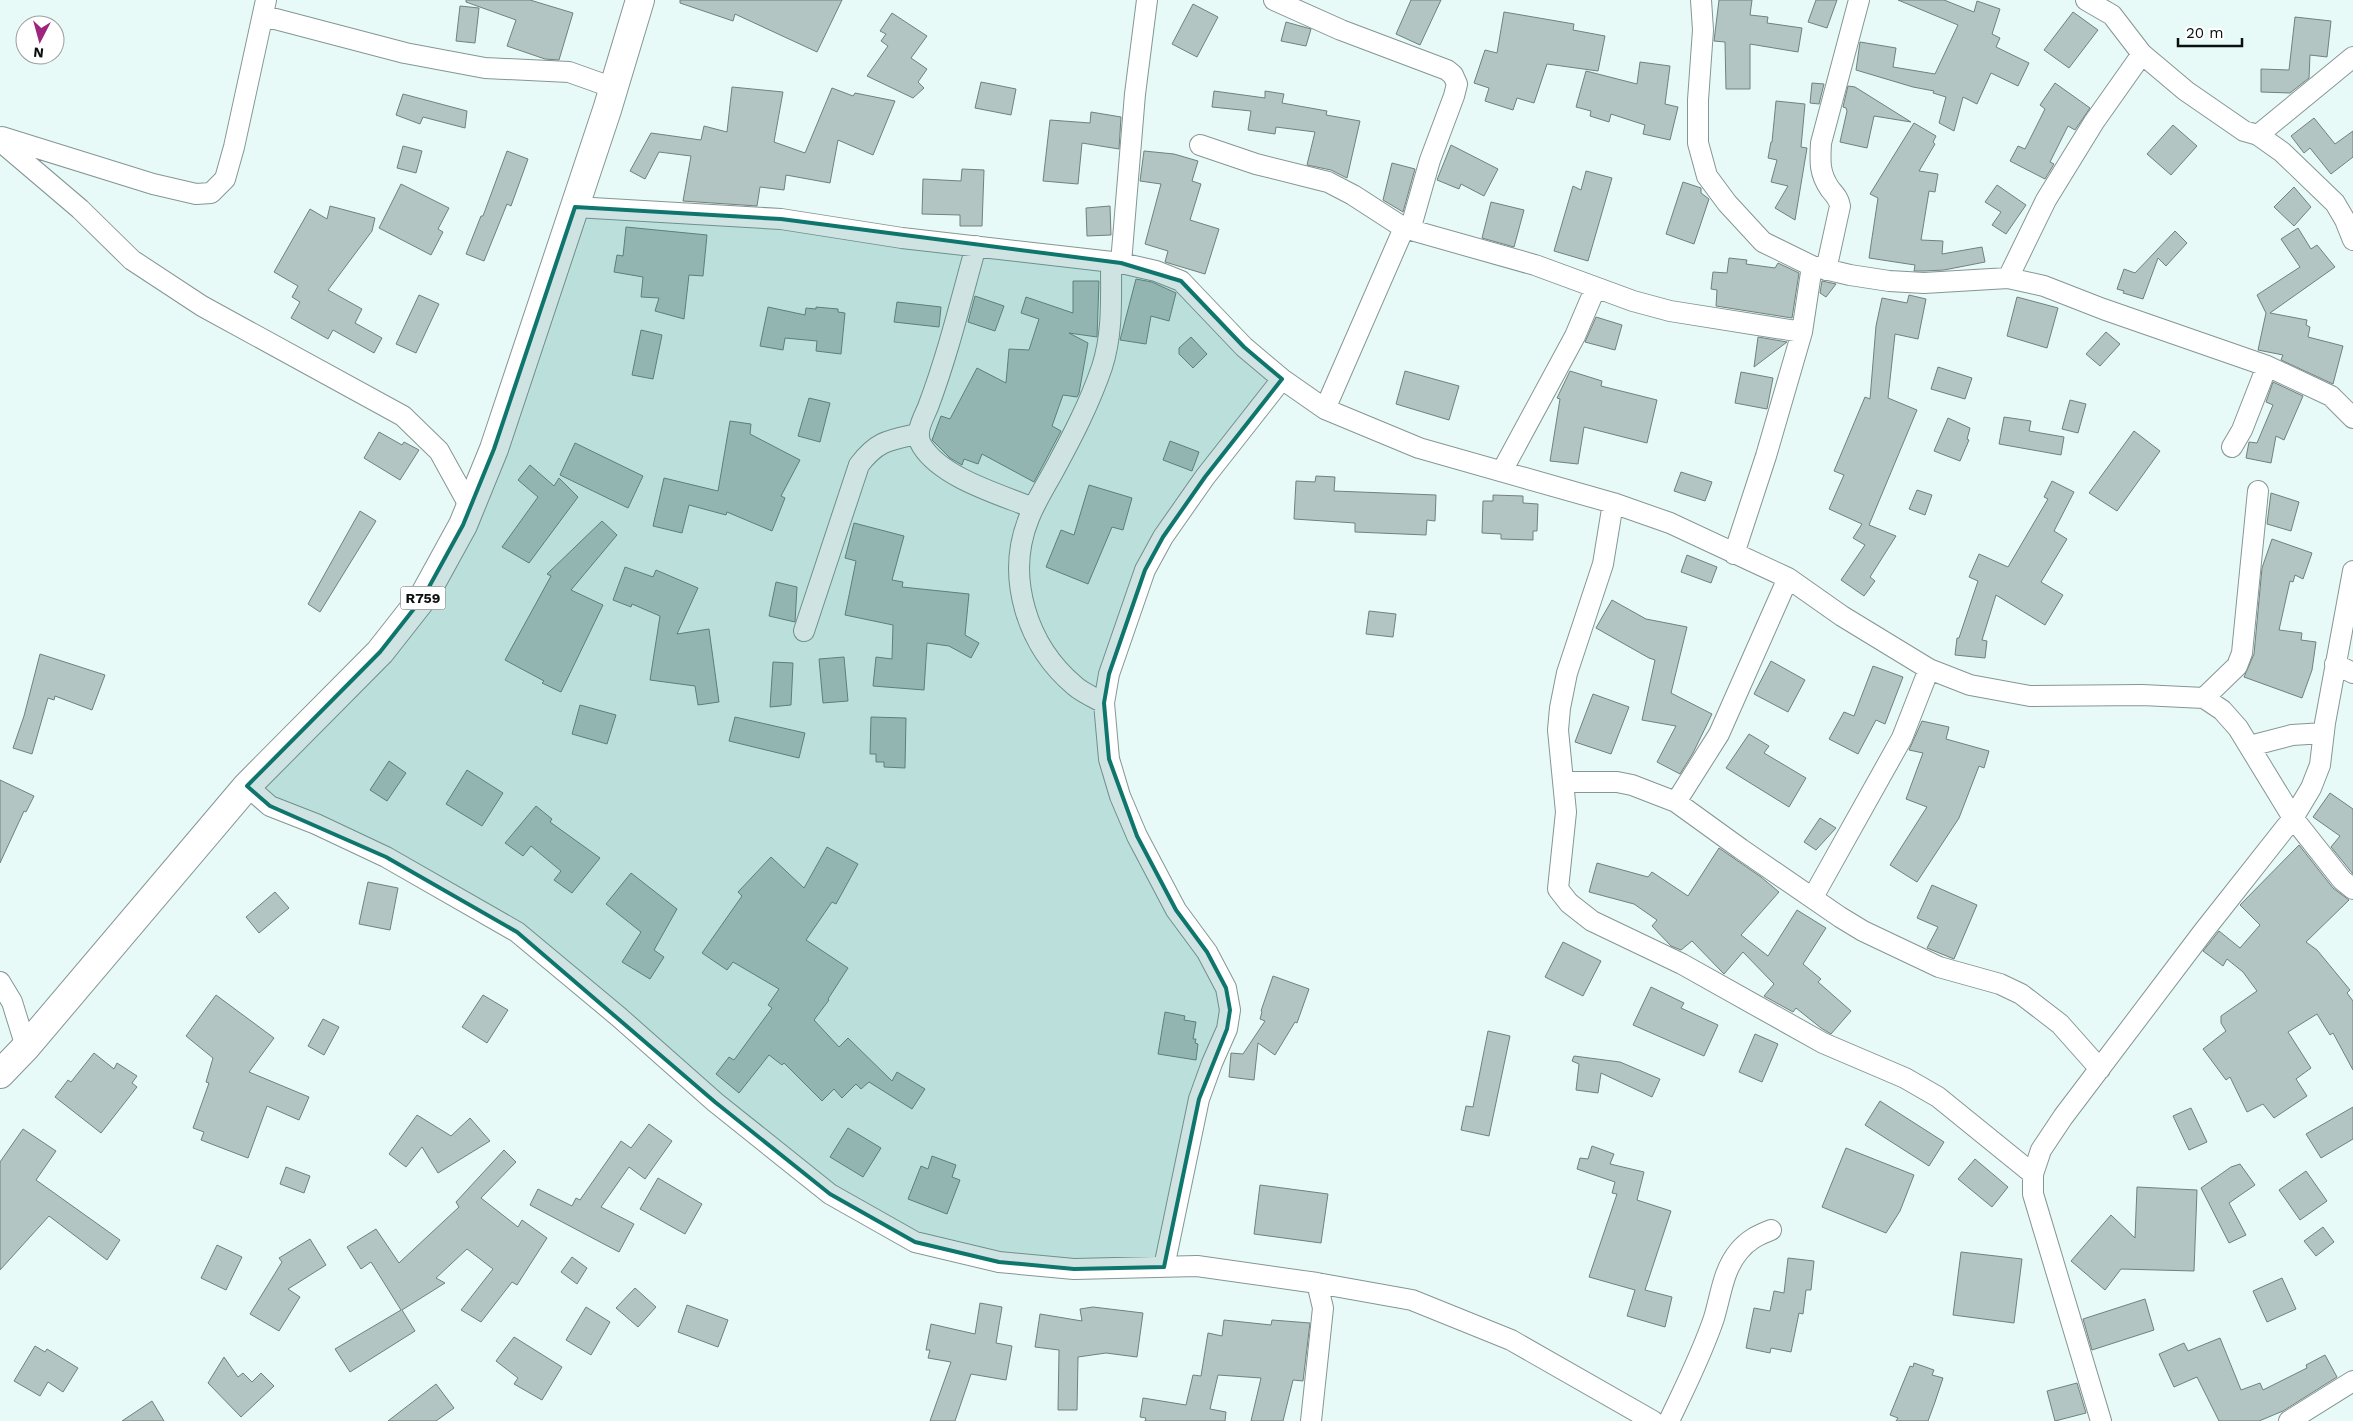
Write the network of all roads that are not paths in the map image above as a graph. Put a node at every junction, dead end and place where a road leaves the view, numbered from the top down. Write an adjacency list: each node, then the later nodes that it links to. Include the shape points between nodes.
1 (640, 0): 10 (main road, R759)
2 (1147, 0): 19 (street)
3 (1274, 0): 16 (street, via 1453,75 1457,84 1454,96)
4 (1701, 0): 20 (street, via 1703,30 1698,143 1707,176 1763,242)
5 (1859, 0): 20 (street, via 1821,143 1819,166 1840,206)
6 (2086, 0): 8 (street, via 2112,15)
7 (265, 8): 10 (street, via 404,53 486,68 569,72); 12 (street, via 225,180 211,193 196,194 153,184)
8 (2142, 54): 11 (street, via 2186,91 2244,131); 21 (street, via 2094,122 2046,200)
9 (2353, 57): 11 (street)
10 (614, 88): 15 (main road, R759)
11 (2258, 135): 17 (street, via 2282,152 2334,203)
12 (0, 137)
13 (0, 141): 33 (street, via 80,209 132,260 202,306 403,416 439,450)
14 (1200, 145): 16 (street, via 1256,164 1328,182)
15 (575, 207): 18 (street, via 781,219); 33 (main road, R759, via 494,449)
16 (1407, 229): 22 (street, via 1535,265); 26 (street)
17 (2353, 240)
18 (976, 246): 19 (street); 28 (street, via 940,375)
19 (1116, 263): 25 (street, via 1156,271 1181,281 1244,347); 34 (street, via 1108,348 1092,395)
20 (1819, 268): 21 (street, via 1889,281 1924,283); 23 (street)
21 (2008, 278): 24 (street, via 2044,286 2103,310)
22 (1595, 289): 23 (street, via 1670,311); 30 (street, via 1575,336)
23 (1802, 332): 35 (street)
24 (2267, 366): 27 (street, via 2331,396); 29 (street)
25 (1282, 379): 26 (street); 42 (street, via 1162,537 1145,570 1108,674)
26 (1325, 409): 30 (street, via 1419,448)
27 (2353, 418)
28 (917, 434): 34 (street, via 932,459 955,474); 38 (street, via 883,441 859,465)
29 (2232, 447)
30 (1502, 471): 32 (street)
31 (2258, 491): 41 (street, via 2242,653 2236,666)
32 (1613, 503): 35 (street, via 1670,523); 45 (street, via 1603,564 1567,673 1560,708 1558,730)
33 (470, 507): 46 (main road, R759, via 424,596 380,652)
34 (1033, 508): 42 (street, via 1023,536 1020,558 1022,607 1034,637 1058,670 1076,687)
35 (1734, 554): 37 (street)
36 (2353, 571): 39 (street)
37 (1788, 578): 40 (street, via 1842,616); 47 (street, via 1719,734)
38 (804, 631)
39 (2344, 668): 43 (street)
40 (1929, 669): 41 (street, via 1970,684 2030,696 2142,694); 50 (street, via 1902,738)
41 (2204, 698): 44 (street, via 2222,710)
42 (1104, 703): 57 (street, via 1109,758 1123,804 1176,910 1207,952 1226,988 1230,1010 1227,1029 1199,1100)
43 (2324, 733): 44 (street, via 2292,735); 48 (street, via 2317,776)
44 (2250, 746): 48 (street)
45 (1564, 782): 47 (street, via 1617,782); 55 (street, via 1566,812 1558,889 1569,902 1592,920 1682,964 1823,1043 1905,1078 1938,1097)
46 (247, 786): 52 (main road, R759); 57 (street, via 270,806 386,857 517,932 715,1102 830,1194 915,1242 999,1262 1074,1269)
47 (1676, 802): 50 (street)
48 (2293, 818): 49 (street, via 2342,880); 53 (street, via 2202,932)
49 (2353, 889)
50 (1813, 898): 53 (street, via 1898,949 1939,967 2000,984 2021,994 2060,1024)
51 (0, 982): 52 (street, via 12,1002)
52 (26, 1048): 54 (main road, R759)
53 (2100, 1069): 55 (street, via 2041,1150)
54 (0, 1074)
55 (2033, 1174): 63 (street, via 2033,1194)
56 (1771, 1230): 62 (street, via 1752,1237 1724,1278 1703,1347)
57 (1164, 1267): 58 (street, via 1197,1266)
58 (1317, 1283): 60 (street, via 1412,1300 1510,1340); 61 (street, via 1323,1308)
59 (2353, 1381): 64 (street)
60 (1645, 1419)
61 (1311, 1421)
62 (1669, 1421)
63 (2101, 1421)
64 (2289, 1421)

